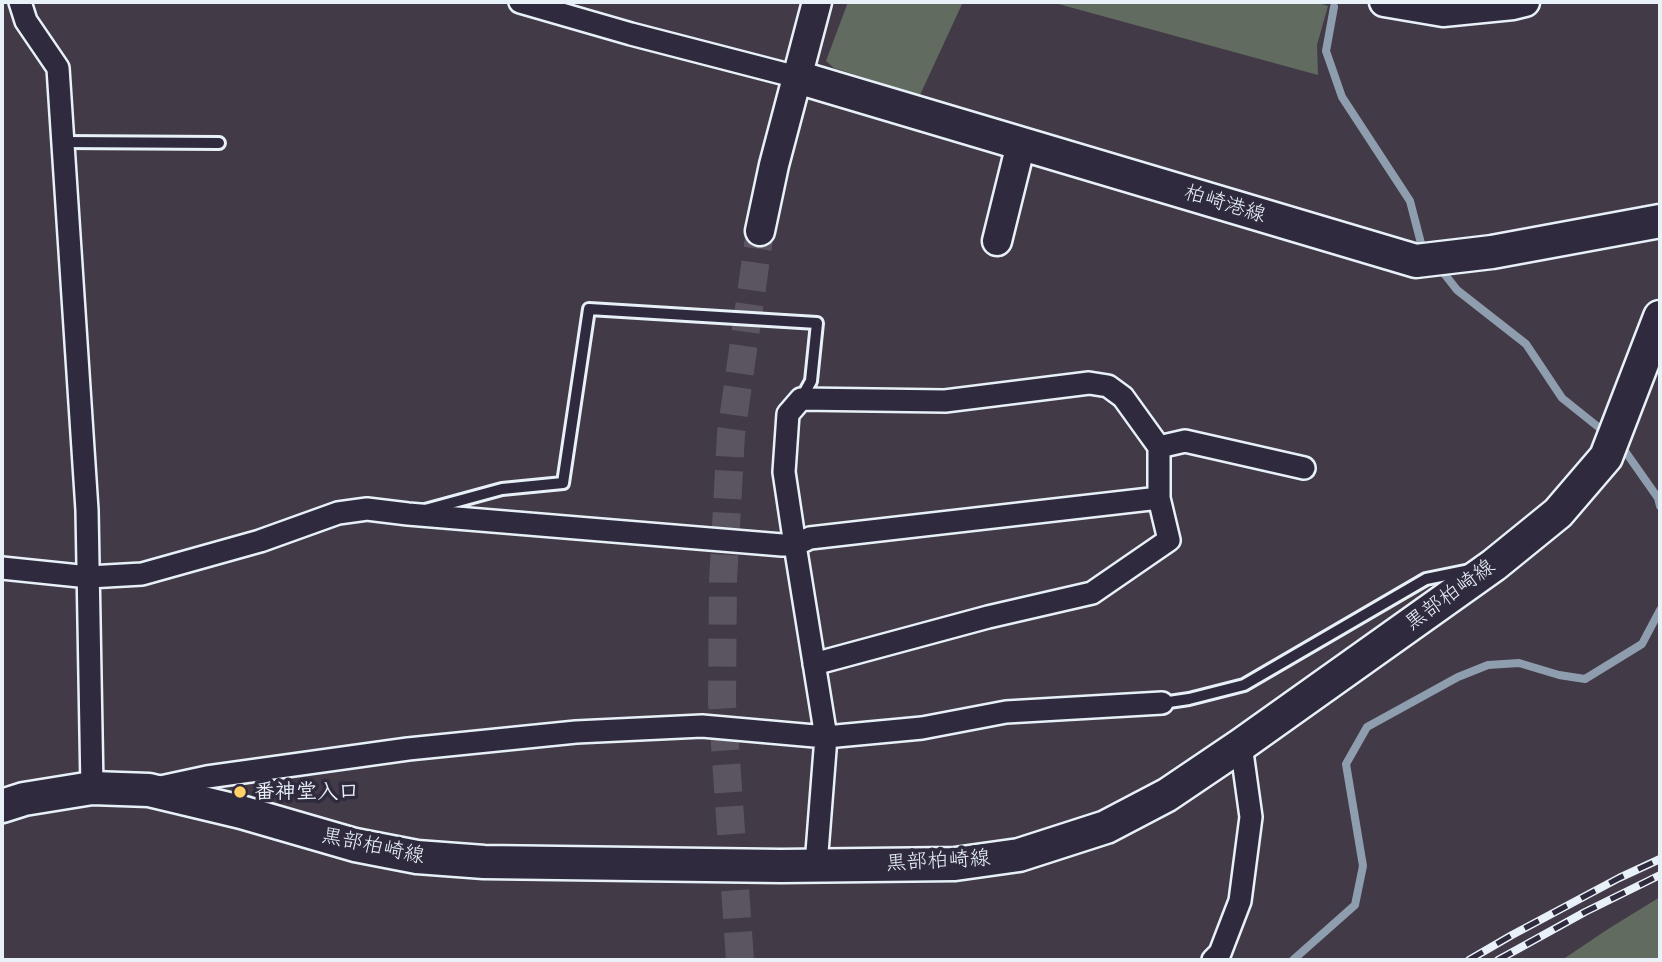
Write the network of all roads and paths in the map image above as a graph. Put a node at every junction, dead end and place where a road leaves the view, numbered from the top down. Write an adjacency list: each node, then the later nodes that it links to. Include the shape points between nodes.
1 (20, 2): 7 (street, via 26,22 58,68)
2 (520, 2): 6 (street)
3 (817, 2): 6 (street)
4 (1384, 2): 5 (street, via 1443,12)
5 (1525, 2)
6 (797, 77): 9 (main road, 柏崎港線); 11 (street)
7 (63, 142): 8 (lane); 22 (street)
8 (219, 143)
9 (1028, 146): 10 (main road, 柏崎港線, via 1416,261 1492,253); 12 (street, via 1019,152)
10 (1660, 220)
11 (760, 231)
12 (997, 241)
13 (1660, 317): 20 (main road, 黒部柏崎線, via 1606,457 1558,513)
14 (801, 400): 15 (street, via 945,401 1089,383 1108,386 1123,397); 18 (lane, via 811,381 817,323 589,309 563,482 502,489); 19 (street, via 788,414 784,472)
15 (1159, 447): 16 (street, via 1185,441); 17 (street)
16 (1304, 468)
17 (1159, 498): 19 (street, via 810,538); 23 (street, via 1169,540 1092,593)
18 (408, 514): 19 (street); 22 (street, via 367,509 338,513 260,541 142,574)
19 (795, 545): 23 (street)
20 (1494, 565): 24 (lane, via 1426,579 1244,685); 26 (main road, 黒部柏崎線)
21 (2, 568): 22 (street)
22 (89, 577): 27 (street)
23 (814, 664): 25 (street)
24 (1163, 703): 25 (street, via 1006,712 922,728)
25 (826, 737): 28 (street, via 702,726 576,732 408,749 207,777); 30 (street)
26 (1241, 745): 30 (main road, 黒部柏崎線, via 1167,795 1106,827 1019,855 955,864); 31 (street, via 1251,817 1240,901)
27 (92, 788): 28 (main road, 黒部柏崎線); 29 (main road, 黒部柏崎線)
28 (149, 790): 30 (main road, 黒部柏崎線, via 417,858)
29 (2, 806)
30 (816, 865)
31 (1213, 960)

